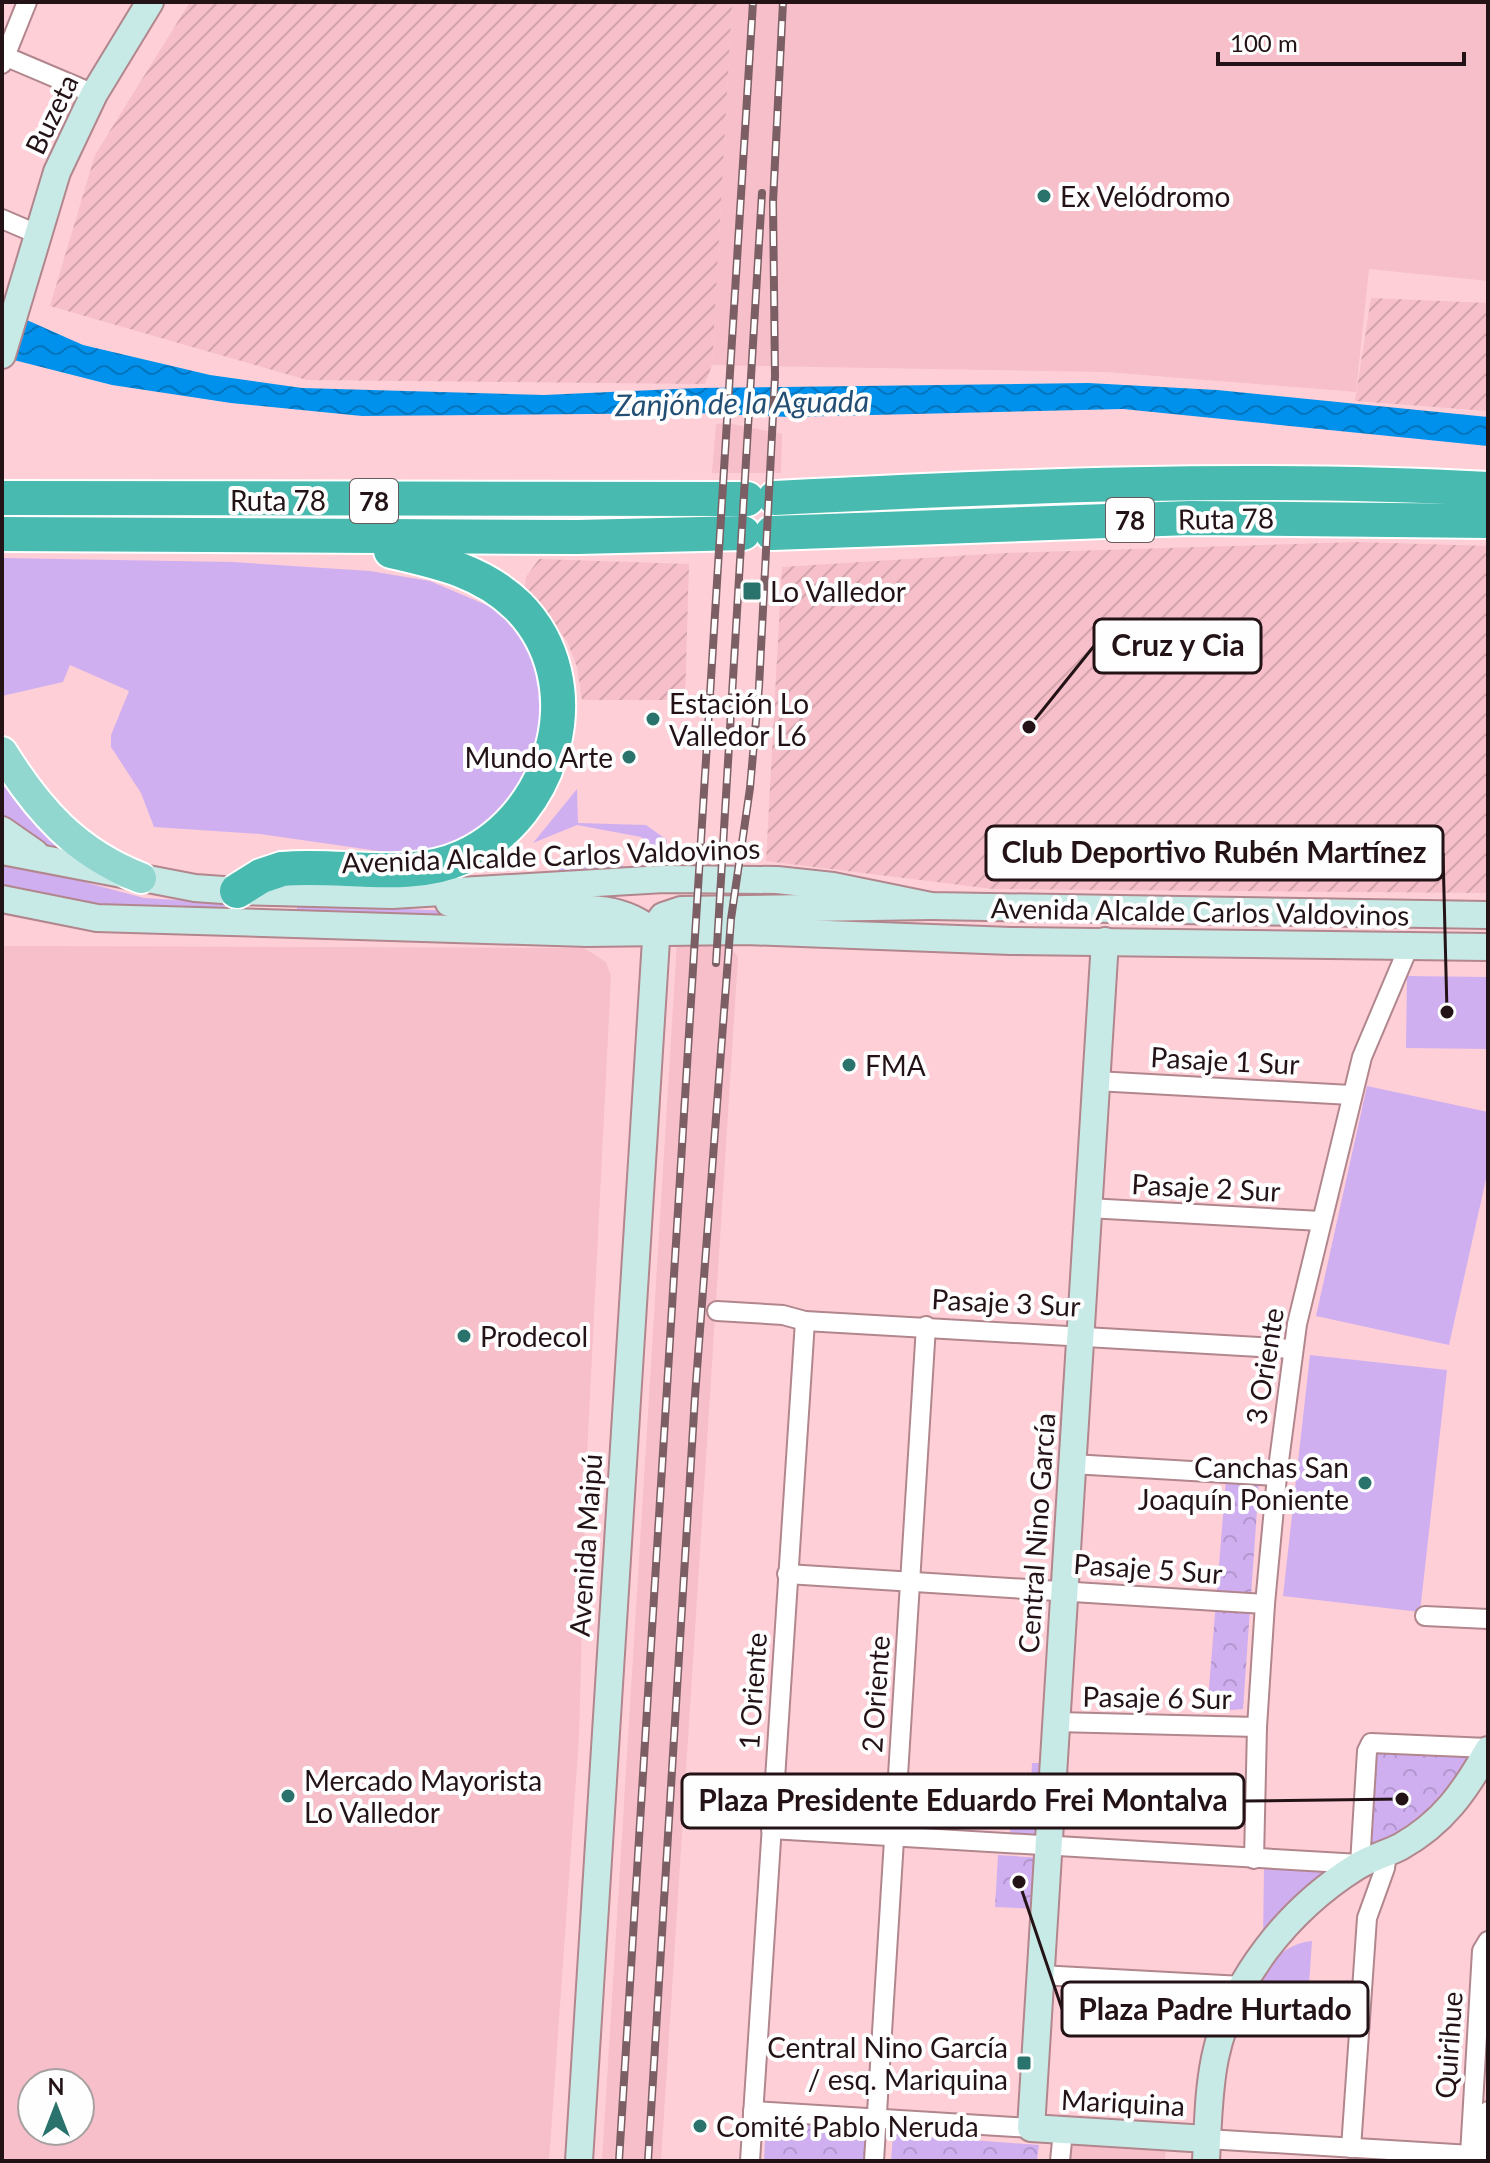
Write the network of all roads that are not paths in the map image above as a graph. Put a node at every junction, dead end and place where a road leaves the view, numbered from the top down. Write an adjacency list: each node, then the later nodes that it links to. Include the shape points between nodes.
1 (27, 2): 3 (street)
2 (150, 2): 4 (main road, Buzeta)
3 (3, 58): 4 (street)
4 (94, 94): 6 (main road, Buzeta, via 57,172)
5 (2, 219): 6 (street)
6 (37, 234): 7 (main road, Buzeta)
7 (2, 355)
8 (1488, 489): 9 (highway, Ruta 78 / 78, via 1145,483 761,499)
9 (2, 498)
10 (1488, 521): 12 (highway, Ruta 78 / 78, via 1190,518 758,533)
11 (2, 534): 12 (highway, Ruta 78 / 78)
12 (337, 537): 18 (highway, via 457,567 519,608 545,646 554,677 558,717 551,758 528,804 463,857 417,868 282,869)
13 (2, 752): 17 (main road, via 36,804 67,836 106,863)
14 (2, 830): 16 (main road)
15 (2, 851): 16 (main road, Avenida Alcalde Carlos Valdovinos)
16 (42, 858): 17 (main road, Avenida Alcalde Carlos Valdovinos)
17 (141, 878): 18 (main road, Avenida Alcalde Carlos Valdovinos)
18 (237, 891): 19 (main road, Avenida Alcalde Carlos Valdovinos)
19 (392, 895): 21 (main road, Avenida Alcalde Carlos Valdovinos, via 664,879 777,880); 26 (main road, via 471,906 604,910 635,918)
20 (2, 899): 25 (main road, Avenida Alcalde Carlos Valdovinos)
21 (931, 906): 22 (main road, Avenida Alcalde Carlos Valdovinos); 26 (main road, via 681,910 661,918)
22 (1153, 909): 23 (main road, Avenida Alcalde Carlos Valdovinos); 27 (main road, via 1121,925)
23 (1488, 915)
24 (2, 916): 25 (main road)
25 (97, 918): 26 (main road, Avenida Alcalde Carlos Valdovinos)
26 (654, 933): 27 (main road, Avenida Alcalde Carlos Valdovinos); 68 (main road, Avenida Maipú)
27 (1105, 941): 28 (main road, Avenida Alcalde Carlos Valdovinos); 30 (main road, Central Nino García)
28 (1409, 946): 29 (main road, Avenida Alcalde Carlos Valdovinos); 31 (street, 3 Oriente, via 1373,1025)
29 (1488, 947)
30 (1096, 1081): 31 (street, Pasaje 1 Sur); 32 (main road, Central Nino García)
31 (1351, 1095): 33 (street, 3 Oriente)
32 (1088, 1208): 33 (street, Pasaje 2 Sur); 37 (main road, Central Nino García)
33 (1321, 1221): 38 (street, 3 Oriente)
34 (717, 1311): 35 (street, Pasaje 3 Sur)
35 (805, 1321): 36 (street, Pasaje 3 Sur); 41 (street, 1 Oriente)
36 (926, 1326): 37 (street, Pasaje 3 Sur); 42 (street, 2 Oriente)
37 (1080, 1335): 38 (street, Pasaje 3 Sur); 39 (main road, Central Nino García)
38 (1293, 1349): 40 (street, 3 Oriente)
39 (1072, 1464): 40 (street); 43 (main road, Central Nino García)
40 (1277, 1476): 44 (street, 3 Oriente)
41 (787, 1574): 42 (street, Pasaje 5 Sur); 51 (street, 1 Oriente)
42 (910, 1581): 43 (street, Pasaje 5 Sur); 52 (street, 2 Oriente)
43 (1064, 1591): 44 (street, Pasaje 5 Sur); 47 (main road, Central Nino García)
44 (1265, 1604): 48 (street, 3 Oriente)
45 (1425, 1616): 46 (street)
46 (1488, 1619)
47 (1056, 1722): 48 (street, Pasaje 6 Sur); 53 (main road, Central Nino García)
48 (1257, 1727): 55 (street, 3 Oriente)
49 (1488, 1749): 50 (main road); 56 (street, via 1371,1743)
50 (1480, 1783): 54 (main road, via 1433,1825)
51 (771, 1829): 52 (street); 60 (street, 1 Oriente)
52 (894, 1837): 53 (street); 62 (street, 2 Oriente)
53 (1048, 1846): 55 (street); 58 (main road, Central Nino García)
54 (1387, 1853): 56 (main road); 65 (street, via 1367,1927)
55 (1254, 1859): 56 (street)
56 (1360, 1864): 59 (main road, via 1299,1912)
57 (1488, 1941): 67 (street, Quirihue, via 1482,1951)
58 (1040, 1975): 59 (street); 63 (main road, Central Nino García)
59 (1242, 1986): 66 (main road, via 1215,2054)
60 (753, 2111): 62 (street, Mariquina); 69 (street, 1 Oriente)
61 (1488, 2111): 67 (street)
62 (876, 2119): 63 (street, Mariquina); 70 (street, 2 Oriente)
63 (1031, 2128): 64 (main road, Mariquina)
64 (1063, 2131): 66 (main road, Mariquina); 71 (street)
65 (1351, 2148): 66 (street, Mariquina); 67 (street, Mariquina)
66 (1207, 2150)
67 (1481, 2156)
68 (579, 2161)
69 (750, 2161)
70 (874, 2161)
71 (1060, 2161)

